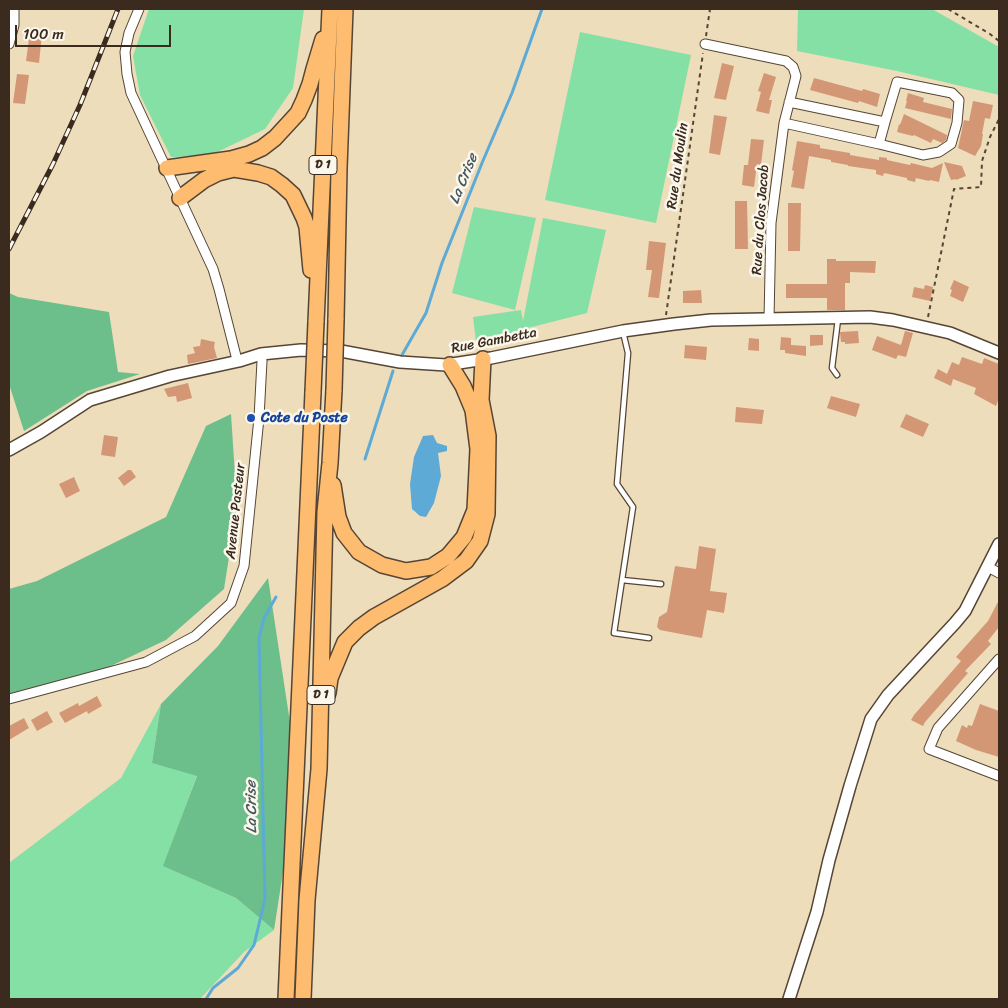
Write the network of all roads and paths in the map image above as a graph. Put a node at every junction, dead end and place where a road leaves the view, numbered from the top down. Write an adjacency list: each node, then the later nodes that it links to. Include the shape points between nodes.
1 (14, 9): 8 (street)
2 (139, 9): 15 (street, via 126,46 128,82)
3 (345, 9): 30 (highway, D 1, bridge)
4 (710, 9): 9 (path, Rue du Moulin)
5 (948, 9): 7 (path)
6 (330, 14): 15 (highway, via 304,100 298,113 275,138 262,148 231,159); 19 (highway, D 1)
7 (999, 41)
8 (9, 44)
9 (705, 44): 10 (street, Rue du Clos Jacob, via 786,61 796,76); 20 (path, Rue du Moulin)
10 (789, 102): 12 (street); 13 (street, Rue du Clos Jacob)
11 (999, 119): 21 (path, via 982,161 981,187 954,189)
12 (884, 122): 14 (street); 14 (street, via 897,82 952,93 959,100 957,123 950,144 939,152 923,155)
13 (784, 123): 14 (street); 18 (street, Rue du Clos Jacob, via 771,223)
14 (879, 144)
15 (166, 168): 16 (street)
16 (180, 198): 19 (highway, via 204,180 234,169 271,177 293,195 306,227); 26 (street, via 213,269)
17 (838, 318): 18 (street, Rue Gambetta); 21 (street, Rue Gambetta, via 870,317); 28 (lane, via 832,368)
18 (768, 319): 20 (street, Rue Gambetta)
19 (316, 322): 41 (highway, D 1, bridge)
20 (665, 325): 22 (street, Rue Gambetta)
21 (926, 327): 23 (street, Rue Gambetta)
22 (623, 331): 25 (street, Rue Gambetta); 34 (lane, via 628,353 618,484 633,507)
23 (999, 353)
24 (261, 354): 26 (street, Rue Gambetta); 27 (street, Rue Gambetta, via 341,351 400,362); 38 (street, Avenue Pasteur, via 259,418 244,566 231,603 195,636 146,662)
25 (483, 359): 27 (street, Rue Gambetta); 39 (highway, via 481,400 488,436 487,514 480,540 466,562 374,617 345,642 330,678)
26 (239, 361): 29 (street, Rue Gambetta, via 170,376 90,400)
27 (450, 365): 30 (highway, via 464,386 473,410 478,449 475,510 464,537 448,556 431,567 406,572 359,552 344,533 338,517)
28 (838, 374)
29 (9, 450)
30 (330, 463): 39 (highway, D 1, via 325,512)
31 (999, 544): 32 (street)
32 (988, 567): 33 (street); 43 (street, via 965,611 888,695 871,719)
33 (999, 573)
34 (622, 580): 35 (lane); 36 (lane, via 614,633)
35 (661, 584)
36 (649, 638)
37 (999, 661): 40 (street, via 938,728 929,749)
38 (9, 699)
39 (319, 769): 42 (highway, D 1, via 307,900)
40 (999, 776)
41 (286, 999)
42 (303, 999)
43 (789, 999)

